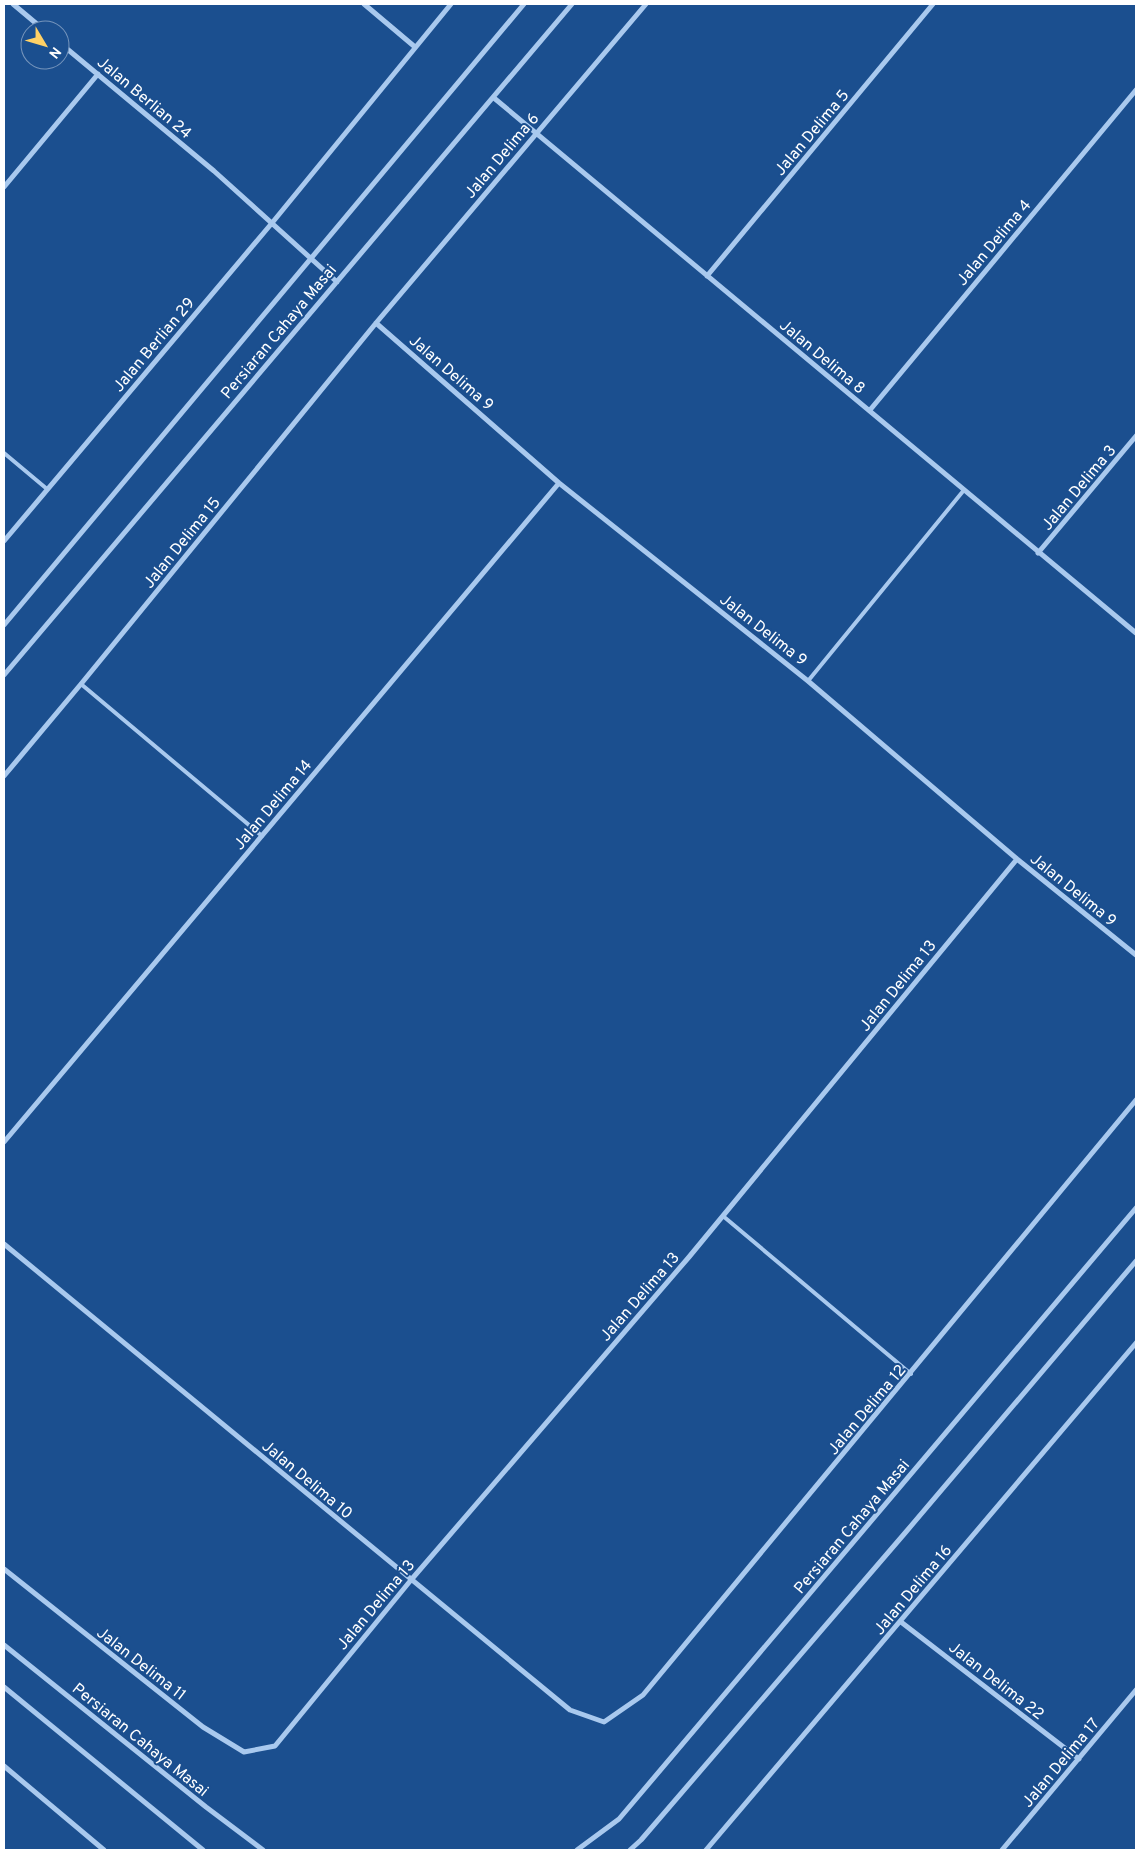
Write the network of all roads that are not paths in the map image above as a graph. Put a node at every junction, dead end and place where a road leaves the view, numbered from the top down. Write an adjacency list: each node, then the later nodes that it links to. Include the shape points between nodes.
1 (13, 4): 8 (street)
2 (364, 4): 9 (street)
3 (451, 4): 9 (street, Jalan Berlian 29)
4 (524, 4): 17 (street, Persiaran Cahaya Masai)
5 (572, 4): 13 (street, Persiaran Cahaya Masai)
6 (646, 4): 14 (street, Jalan Delima 6)
7 (933, 4): 18 (street, Jalan Delima 5)
8 (32, 20)
9 (415, 47): 16 (street, Jalan Berlian 29)
10 (70, 51): 11 (street, Jalan Berlian 24)
11 (98, 74): 15 (street); 16 (street, Jalan Berlian 24)
12 (1136, 90): 21 (street, Jalan Delima 4)
13 (494, 98): 14 (street, Jalan Delima 8); 19 (street, Persiaran Cahaya Masai)
14 (535, 133): 18 (street, Jalan Delima 8); 20 (street, Jalan Delima 6)
15 (4, 187)
16 (272, 223): 17 (street); 25 (street, Jalan Berlian 29)
17 (312, 258): 19 (street); 29 (street, Persiaran Cahaya Masai)
18 (707, 276): 21 (street, Jalan Delima 8)
19 (337, 282): 31 (street, Persiaran Cahaya Masai)
20 (376, 322): 24 (street, Jalan Delima 9); 33 (street, Jalan Delima 15)
21 (870, 410): 26 (street, Jalan Delima 8)
22 (1136, 436): 28 (street, Jalan Delima 3)
23 (4, 453): 25 (lane)
24 (559, 483): 32 (street, Jalan Delima 9); 35 (street, Jalan Delima 14)
25 (48, 489): 27 (street, Jalan Berlian 29)
26 (964, 490): 28 (street, Jalan Delima 8); 32 (lane)
27 (4, 541)
28 (1038, 553): 30 (street, Jalan Delima 8)
29 (4, 625)
30 (1136, 633)
31 (4, 674)
32 (808, 680): 36 (street, Jalan Delima 9)
33 (81, 684): 34 (street, Jalan Delima 15); 35 (lane)
34 (4, 776)
35 (262, 836): 39 (street, Jalan Delima 14)
36 (1017, 859): 37 (street, Jalan Delima 9); 41 (street, Jalan Delima 13)
37 (1136, 955)
38 (1136, 1100): 45 (street, Jalan Delima 12)
39 (4, 1142)
40 (1136, 1208): 59 (street, Persiaran Cahaya Masai, via 618,1818)
41 (723, 1216): 45 (lane); 47 (street, Jalan Delima 13)
42 (4, 1244): 47 (street, Jalan Delima 10)
43 (1136, 1260): 60 (street, via 642,1840)
44 (1136, 1344): 48 (street, Jalan Delima 16)
45 (911, 1374): 52 (street, Jalan Delima 12, via 643,1695)
46 (4, 1569): 53 (street, Jalan Delima 11, via 203,1727 244,1752)
47 (411, 1580): 52 (street, Jalan Delima 10, via 570,1710); 53 (street, Jalan Delima 13)
48 (901, 1622): 54 (street, Jalan Delima 22); 61 (street, Jalan Delima 16)
49 (4, 1645): 58 (street, Persiaran Cahaya Masai)
50 (4, 1688): 57 (street)
51 (1136, 1690): 54 (street, Jalan Delima 17)
52 (604, 1722)
53 (275, 1746)
54 (1079, 1759): 62 (street, Jalan Delima 17)
55 (4, 1766): 56 (street)
56 (102, 1849)
57 (203, 1850)
58 (263, 1850)
59 (577, 1850)
60 (630, 1850)
61 (706, 1850)
62 (1002, 1850)

